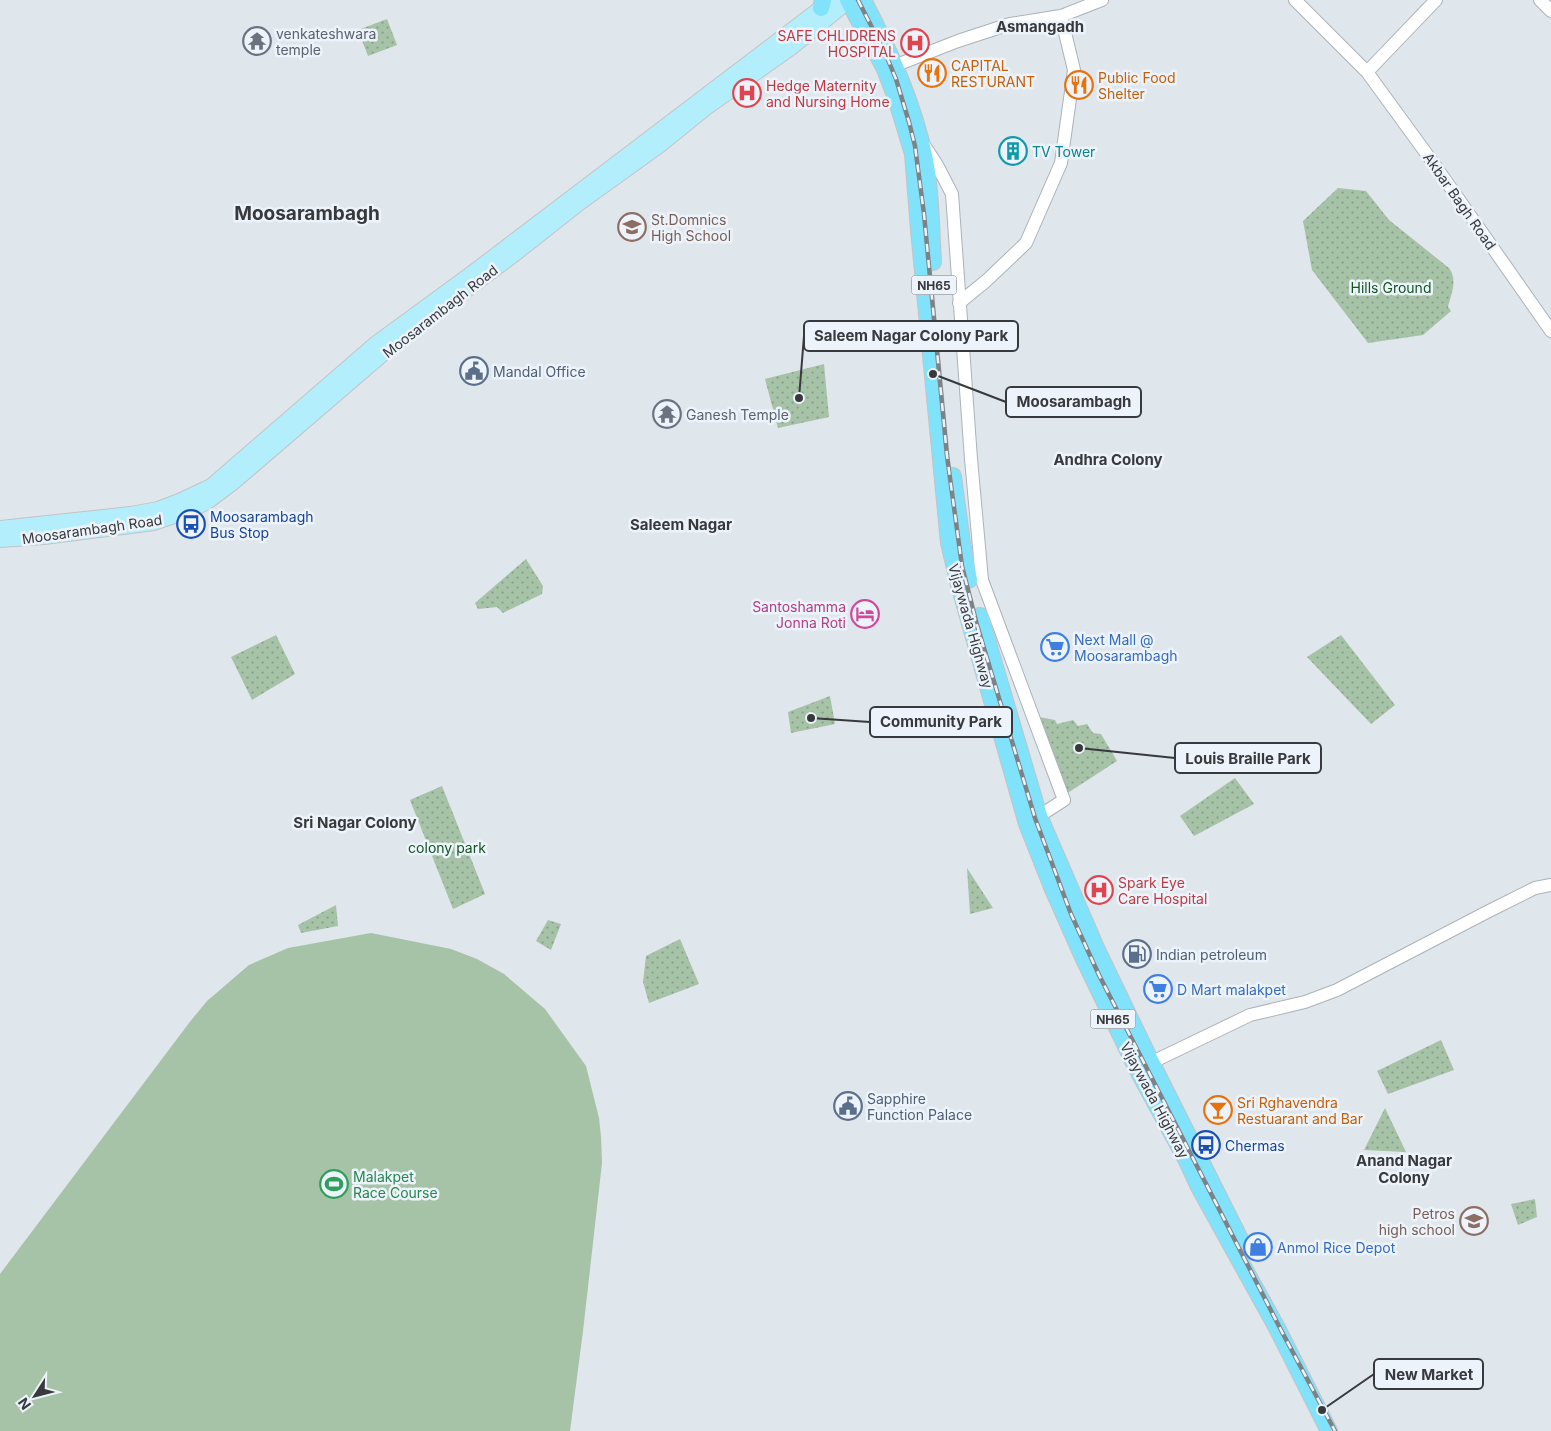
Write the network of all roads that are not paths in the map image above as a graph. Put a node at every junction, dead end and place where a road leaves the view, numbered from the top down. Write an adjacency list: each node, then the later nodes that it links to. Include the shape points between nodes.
1 (852, 0): 9 (highway, Vijaywada Highway / NH65, via 882,37); 14 (highway, Vijaywada Highway / NH65, via 885,69 913,154); 16 (main road, Moosarambagh Road, via 428,318 206,503 154,523)
2 (1102, 0): 8 (street)
3 (1295, 0): 10 (street, Akbar Bagh Road)
4 (1436, 0): 10 (street)
5 (1540, 0): 7 (street)
6 (825, 3): 15 (main road, Moosarambagh Road, via 375,344 211,486 179,502 140,513)
7 (1551, 11)
8 (1060, 16): 9 (street, via 1010,24); 12 (street, via 1074,70 1061,163 1026,243)
9 (894, 66): 11 (highway, Vijaywada Highway / NH65, via 912,106)
10 (1367, 72): 13 (street, Akbar Bagh Road)
11 (921, 141): 12 (street, via 938,165 952,194); 14 (highway, Vijaywada Highway / NH65, via 954,489)
12 (960, 303): 17 (street, via 982,580 1064,800)
13 (1551, 331)
14 (952, 515): 17 (highway, Vijaywada Highway / NH65); 19 (highway, Vijaywada Highway / NH65, via 949,544 1027,824 1083,957)
15 (0, 528)
16 (0, 540)
17 (1039, 816): 19 (highway, Vijaywada Highway / NH65)
18 (1551, 885): 19 (street, via 1535,888 1489,910 1337,990 1250,1016)
19 (1144, 1066): 20 (highway, Vijaywada Highway / NH65, via 1199,1187 1277,1328); 21 (highway, Vijaywada Highway / NH65)
20 (1329, 1431)
21 (1338, 1431)

